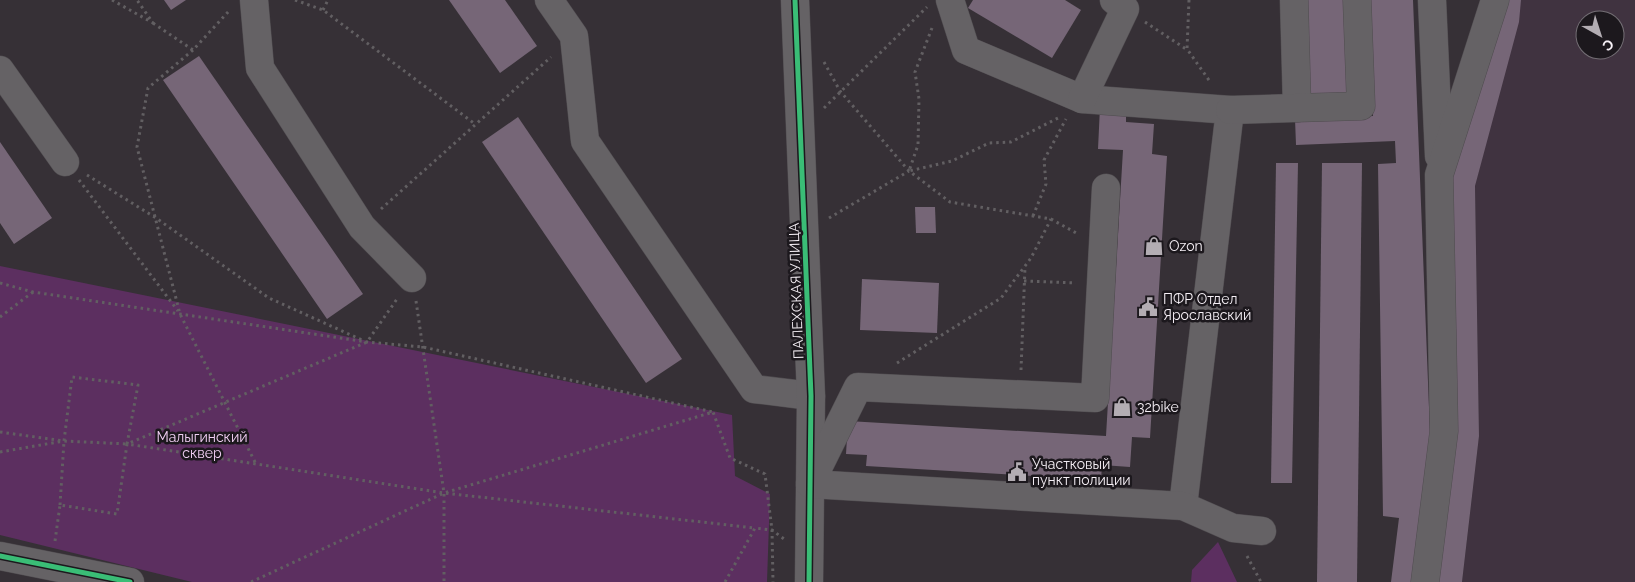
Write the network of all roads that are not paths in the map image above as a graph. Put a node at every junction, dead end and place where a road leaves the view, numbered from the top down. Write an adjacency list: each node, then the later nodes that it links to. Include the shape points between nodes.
1 (549, 0): 18 (street, via 574,36 585,141 754,389)
2 (795, 0): 18 (street, ПАЛЕХСКАЯ УЛИЦА)
3 (1294, 0): 12 (street)
4 (1357, 0): 12 (street, via 1361,106)
5 (1432, 0): 15 (street)
6 (1495, 0): 15 (street)
7 (939, 3): 11 (street, via 966,50)
8 (243, 4): 17 (street, via 260,68 362,227)
9 (1120, 5): 11 (street)
10 (0, 70): 14 (street)
11 (1082, 99): 13 (street)
12 (1297, 108): 13 (street)
13 (1230, 110): 20 (street)
14 (65, 162)
15 (1440, 175): 26 (street, via 1444,431)
16 (1106, 188): 19 (street, via 1095,398 858,387)
17 (412, 278)
18 (811, 396): 19 (street, ПАЛЕХСКАЯ УЛИЦА)
19 (810, 484): 20 (street); 23 (street, ПАЛЕХСКАЯ УЛИЦА)
20 (1183, 506): 21 (street, via 1233,528)
21 (1262, 531)
22 (0, 556): 24 (street)
23 (809, 569)
24 (51, 575): 25 (street)
25 (130, 582)
26 (1425, 582)

